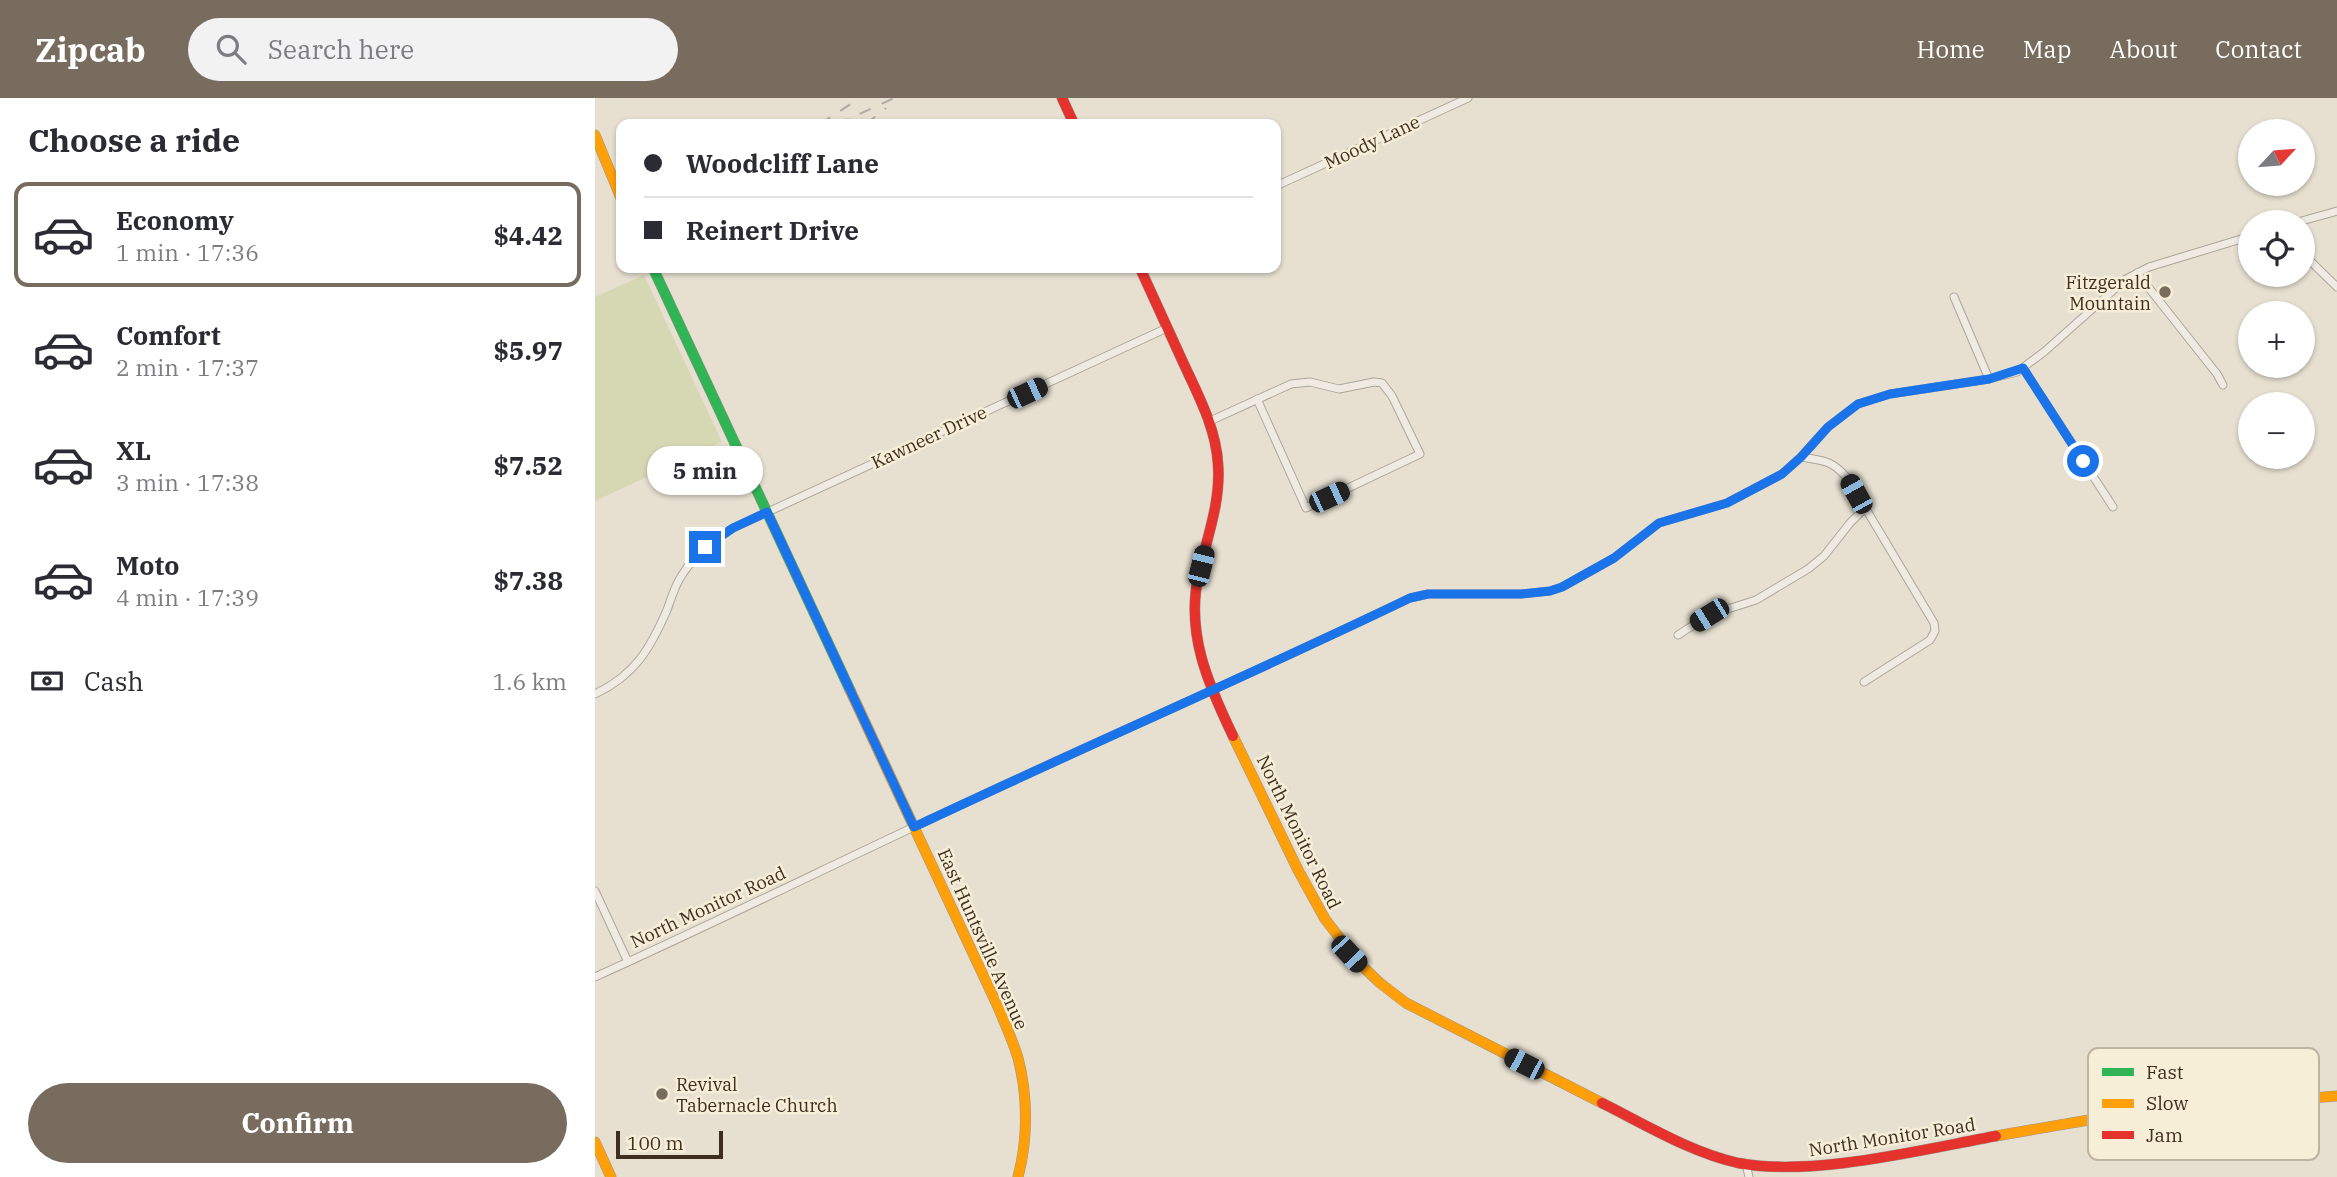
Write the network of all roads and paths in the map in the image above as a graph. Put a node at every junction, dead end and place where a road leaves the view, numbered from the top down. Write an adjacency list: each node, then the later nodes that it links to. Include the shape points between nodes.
1 (1062, 98): 3 (street)
2 (1468, 98): 5 (street, Moody Lane)
3 (1072, 119)
4 (595, 135): 6 (street)
5 (1281, 184)
6 (616, 186)
7 (2337, 211): 8 (street)
8 (2315, 217)
9 (2238, 240): 13 (street)
10 (2315, 266): 14 (street)
11 (655, 273): 25 (street, East Huntsville Avenue)
12 (1142, 273): 16 (street)
13 (2137, 273): 17 (street); 19 (street)
14 (2337, 287)
15 (1954, 297): 18 (street)
16 (1167, 328): 21 (street); 25 (street, Kawneer Drive)
17 (2023, 368): 18 (street); 23 (street)
18 (1989, 379): 22 (street, via 1867,400 1844,413)
19 (2223, 385)
20 (1257, 399): 20 (street, via 1306,508 1419,454 1382,383 1339,389 1301,382); 21 (street)
21 (1210, 421): 28 (street, via 1219,476 1193,606 1198,653)
22 (1801, 457): 24 (street, via 1837,466); 28 (street, via 1782,474 1743,496 1659,523 1614,558 1562,587 1538,593 1410,598)
23 (2113, 507)
24 (1864, 509): 26 (street, via 1825,556 1808,569 1756,600 1709,615); 27 (street, via 1930,614 1935,631 1924,645)
25 (767, 512): 29 (street, Kawneer Drive, via 705,547 681,576 655,637 637,663 617,683); 30 (street, East Huntsville Avenue)
26 (1678, 635)
27 (1864, 682)
28 (1211, 690): 30 (street, North Monitor Road); 38 (street, North Monitor Road, via 1318,909 1368,974 1406,1003 1569,1087 1679,1142)
29 (595, 694)
30 (914, 827): 32 (street, North Monitor Road); 40 (street, East Huntsville Avenue, via 1019,1058 1025,1149)
31 (595, 891): 32 (street)
32 (628, 962): 33 (street, North Monitor Road)
33 (595, 977)
34 (2337, 1096): 35 (street, North Monitor Road)
35 (2319, 1098)
36 (2088, 1120): 38 (street, North Monitor Road, via 1839,1165)
37 (595, 1142): 39 (street)
38 (1747, 1164): 41 (street)
39 (611, 1177)
40 (1018, 1177)
41 (1749, 1177)

